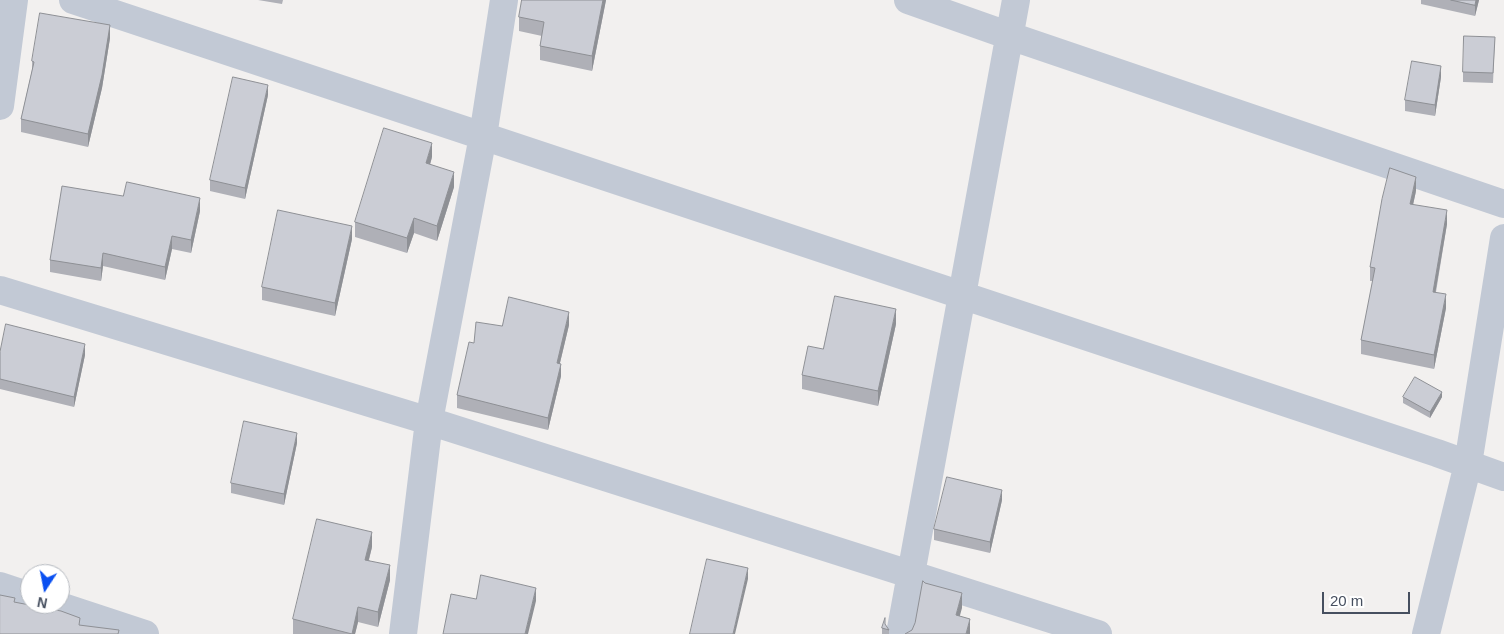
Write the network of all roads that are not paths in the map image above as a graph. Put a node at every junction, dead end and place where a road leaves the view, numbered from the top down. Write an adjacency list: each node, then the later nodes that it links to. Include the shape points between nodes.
1 (14, 0): 7 (street)
2 (73, 0): 8 (street)
3 (504, 0): 8 (street)
4 (908, 0): 6 (street)
5 (1016, 0): 6 (street)
6 (1010, 36): 9 (street); 12 (street)
7 (0, 106)
8 (483, 136): 12 (street); 13 (street)
9 (1504, 204)
10 (1504, 238): 14 (street)
11 (0, 290): 13 (street)
12 (963, 296): 14 (street); 16 (street)
13 (429, 421): 16 (street); 21 (street)
14 (1468, 464): 15 (street); 24 (street)
15 (1504, 477)
16 (910, 574): 22 (street); 23 (street)
17 (0, 586): 18 (street)
18 (20, 593)
19 (70, 609): 20 (street)
20 (145, 634)
21 (403, 634)
22 (900, 634)
23 (1098, 634)
24 (1426, 634)

